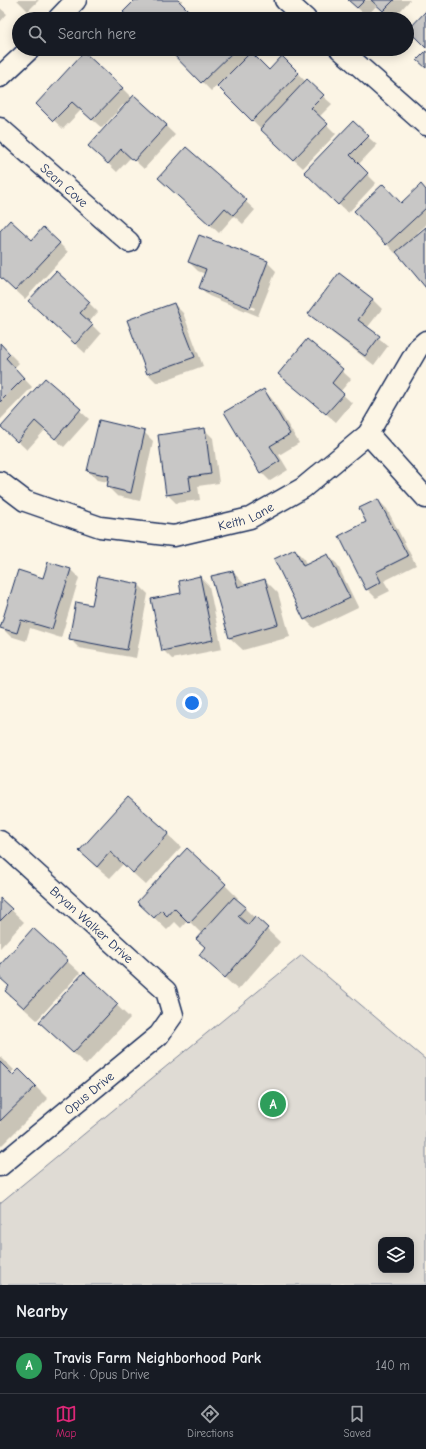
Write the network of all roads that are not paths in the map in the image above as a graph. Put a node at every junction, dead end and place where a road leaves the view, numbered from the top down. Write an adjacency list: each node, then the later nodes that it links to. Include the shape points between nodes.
1 (76, 0): 3 (street)
2 (285, 0): 4 (street)
3 (65, 12)
4 (298, 12)
5 (22, 56): 7 (street)
6 (348, 56): 8 (street)
7 (0, 77)
8 (426, 125)
9 (0, 128): 10 (street, Sean Cove)
10 (129, 242)
11 (426, 341): 12 (street, Keith Lane, via 418,348)
12 (368, 434): 13 (street, Keith Lane, via 303,488 250,518 174,536 100,528 25,501); 14 (street)
13 (0, 482)
14 (426, 498)
15 (0, 841): 16 (street, Bryan Walker Drive, via 166,991)
16 (173, 1015): 17 (street, Opus Drive, via 159,1035)
17 (0, 1166)

